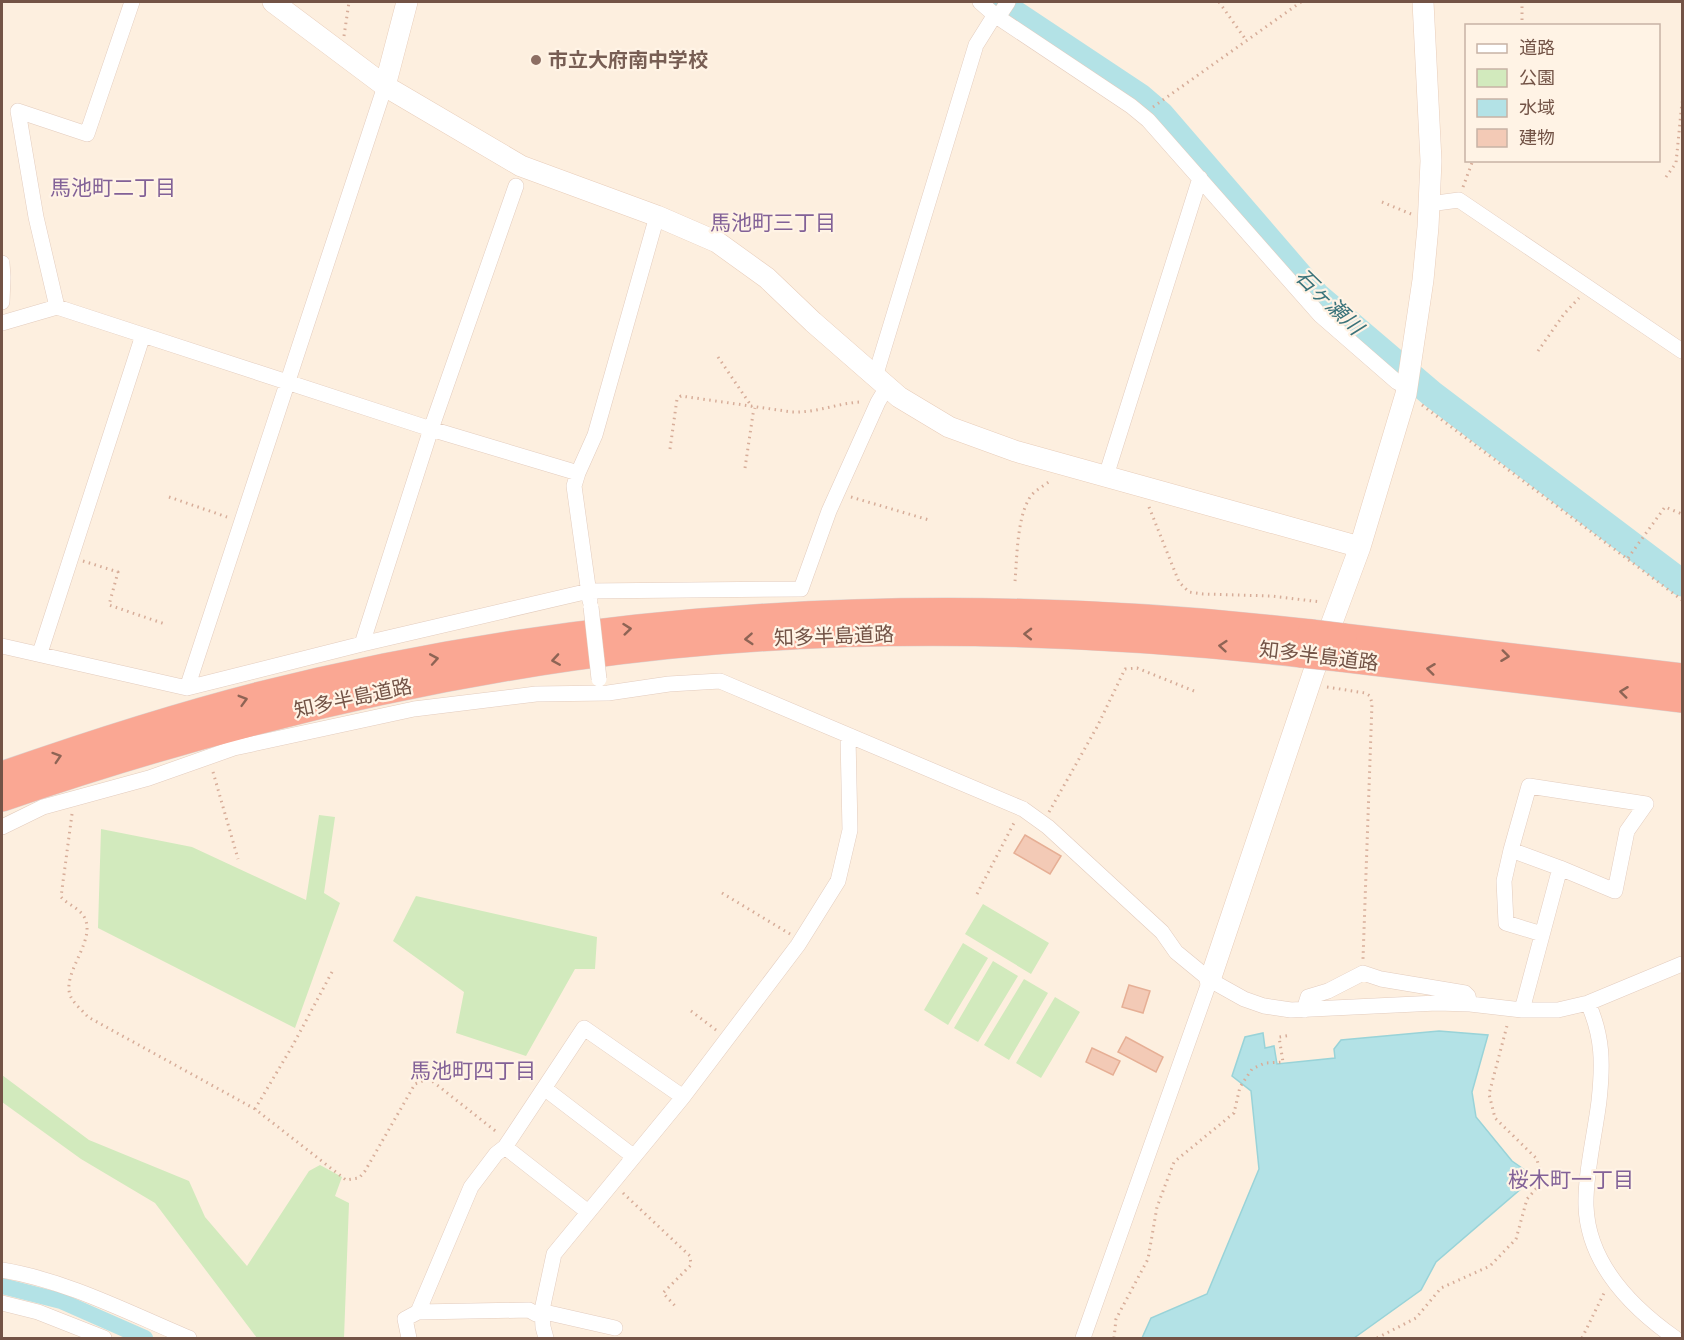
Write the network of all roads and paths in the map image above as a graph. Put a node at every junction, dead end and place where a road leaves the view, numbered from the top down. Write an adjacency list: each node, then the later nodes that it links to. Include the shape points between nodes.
1 (132, 2): 28 (street, via 87,134 18,111 36,217)
2 (273, 2): 13 (street)
3 (348, 2): 13 (path, via 346,33)
4 (407, 2): 14 (street)
5 (980, 2): 10 (street)
6 (1219, 2): 12 (path)
7 (1301, 2): 12 (path)
8 (1423, 2): 23 (street, via 1431,161)
9 (1522, 2): 11 (path)
10 (1002, 9): 19 (street, via 1148,120); 35 (street, via 976,45)
11 (1521, 24)
12 (1246, 40): 15 (path)
13 (336, 50): 14 (street)
14 (385, 86): 24 (street, via 521,166); 34 (street)
15 (1157, 102)
16 (1683, 102): 18 (path, via 1676,163)
17 (1472, 162): 21 (path)
18 (1666, 177)
19 (1200, 178): 36 (street, via 1320,315); 43 (street)
20 (516, 186): 38 (street)
21 (1459, 200): 23 (street); 26 (street)
22 (1382, 202): 23 (path, via 1416,217)
23 (1429, 211): 36 (street)
24 (657, 216): 35 (street, via 717,242 743,259); 42 (street, via 595,435)
25 (2, 263): 27 (street)
26 (1588, 288): 31 (path); 32 (street)
27 (2, 302)
28 (57, 307): 29 (street); 30 (street)
29 (2, 323)
30 (143, 335): 34 (street); 51 (street)
31 (1538, 351)
32 (1683, 351)
33 (718, 357): 37 (path)
34 (287, 382): 38 (street); 49 (street)
35 (880, 389): 37 (path, via 848,403 805,412); 40 (street, via 950,427); 45 (street)
36 (1406, 391): 50 (street); 52 (path)
37 (754, 407): 39 (path, via 681,396 677,399); 41 (path)
38 (431, 429): 42 (street); 59 (street)
39 (670, 449)
40 (1058, 463): 43 (street); 53 (path, via 1055,477 1029,498 1021,526)
41 (745, 468)
42 (578, 473): 54 (street, via 574,486)
43 (1106, 476): 44 (street)
44 (1145, 487): 50 (street); 56 (path, via 1146,500 1165,549 1179,582 1189,592 1271,596)
45 (837, 493): 48 (path); 54 (street, via 801,589)
46 (169, 498): 49 (path)
47 (1683, 514): 52 (path, via 1665,507)
48 (929, 520)
49 (241, 522): 65 (street)
50 (1360, 546): 56 (street)
51 (70, 557): 57 (path, via 118,572 109,605); 62 (street)
52 (1628, 558): 55 (path)
53 (1015, 581)
54 (588, 591): 59 (street); 67 (street, bridge, via 599,679)
55 (1683, 600)
56 (1338, 605): 64 (street)
57 (165, 624)
58 (1306, 643): 61 (highway, 知多半島道路, bridge); 71 (highway, 知多半島道路, one-way to 58, via 156,725 366,671 572,635 664,625 790,615 938,610 1060,613 1203,622); 72 (highway, 知多半島道路, one-way to 72, via 1060,634 791,636 565,658 371,693 262,718)
59 (362, 644): 65 (street)
60 (2, 646): 62 (street)
61 (1341, 647): 63 (highway, 知多半島道路, one-way to 63); 68 (highway, 知多半島道路, one-way to 61)
62 (40, 653): 65 (street)
63 (1683, 677)
64 (1310, 686): 86 (path, via 1358,690 1370,696 1372,703); 87 (street)
65 (187, 688)
66 (1194, 691): 75 (path, via 1137,668 1125,669 1081,756)
67 (608, 693): 69 (street, via 720,681); 70 (street, via 536,694 414,709)
68 (1683, 699)
69 (848, 737): 74 (street); 83 (street, via 850,830 838,881)
70 (208, 757): 73 (street); 78 (path)
71 (2, 776)
72 (2, 798)
73 (69, 800): 76 (street, via 43,807); 97 (path, via 72,818 61,897 80,912 86,923 81,951 72,970 71,998 88,1017)
74 (1021, 808): 75 (street); 81 (path)
75 (1041, 822): 87 (street)
76 (2, 827)
77 (1511, 850): 79 (street); 79 (street, via 1529,786 1646,804 1627,831 1615,891); 82 (street, via 1504,881 1506,923)
78 (238, 859)
79 (1560, 868): 82 (street)
80 (722, 893): 83 (path)
81 (977, 894)
82 (1542, 934): 91 (street)
83 (800, 941): 94 (street)
84 (1683, 964): 88 (street)
85 (332, 972): 97 (path)
86 (1363, 973): 89 (street, via 1465,993); 90 (street, via 1328,992 1308,997)
87 (1210, 980): 90 (street, via 1264,1006); 113 (street)
88 (1588, 1003): 91 (street, via 1558,1010); 103 (street, via 1597,1023 1602,1062 1586,1208 1596,1252)
89 (1470, 1004): 90 (street); 91 (street)
90 (1304, 1010)
91 (1517, 1010): 115 (path, via 1489,1094 1495,1118 1537,1159 1542,1182 1527,1199 1516,1239 1490,1266 1441,1288 1416,1318)
92 (691, 1011): 94 (path)
93 (1291, 1035): 114 (path, via 1279,1037 1283,1062 1252,1069 1240,1087 1234,1113 1174,1162 1157,1207 1148,1259 1116,1319)
94 (727, 1038): 96 (street)
95 (544, 1088): 96 (street, via 584,1028); 98 (street); 99 (street)
96 (683, 1097): 99 (street)
97 (255, 1109): 98 (path, via 346,1180 359,1178 365,1171 415,1084 425,1080 432,1081)
98 (507, 1144): 101 (street); 106 (street, via 471,1187)
99 (633, 1156): 100 (street)
100 (612, 1182): 101 (street); 105 (path, via 690,1256 691,1265 663,1293)
101 (588, 1212): 107 (street, via 554,1254)
102 (2, 1270): 110 (street, via 70,1287)
103 (1612, 1280): 116 (path); 117 (street)
104 (2, 1303): 109 (street, via 38,1312)
105 (677, 1308)
106 (418, 1312): 107 (street); 111 (street, via 405,1319)
107 (543, 1313): 108 (street); 112 (street)
108 (615, 1328)
109 (104, 1338)
110 (189, 1338)
111 (409, 1338)
112 (546, 1338)
113 (1083, 1338)
114 (1114, 1338)
115 (1377, 1338)
116 (1582, 1338)
117 (1675, 1338)

